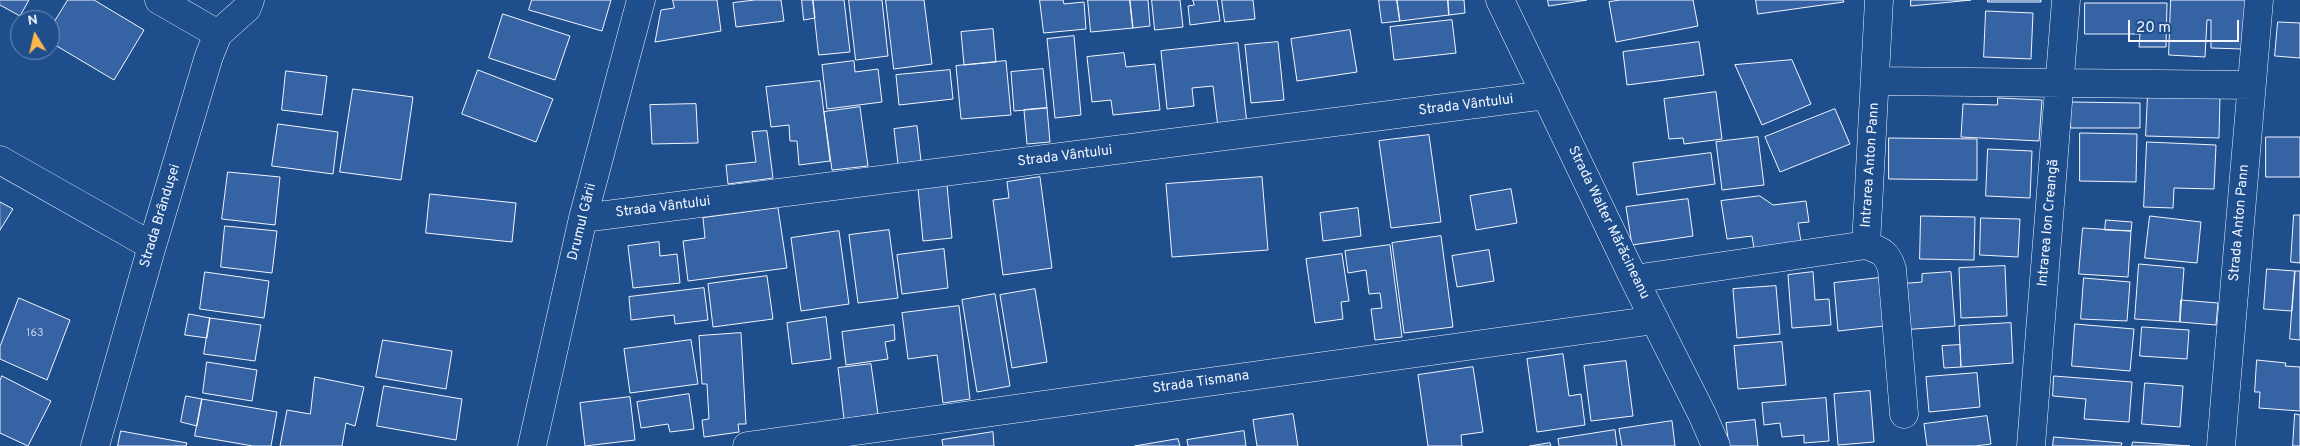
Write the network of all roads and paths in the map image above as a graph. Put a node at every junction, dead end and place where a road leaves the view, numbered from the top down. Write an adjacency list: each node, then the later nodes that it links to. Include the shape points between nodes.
1 (159, 0): 8 (street)
2 (250, 0): 8 (street, Strada Brândușei, via 247,8)
3 (641, 0): 14 (street, Drumul Gării)
4 (1500, 0): 12 (street, Strada Walter Mărăcineanu)
5 (1879, 0): 9 (street, Intrarea Anton Pann)
6 (2066, 0): 10 (street, Intrarea Ion Creangă)
7 (2259, 0): 11 (street, Strada Anton Pann)
8 (218, 34): 16 (street, Strada Brândușei, via 208,56)
9 (1877, 81): 10 (street); 15 (street, Intrarea Anton Pann)
10 (2060, 82): 11 (street); 24 (street, Intrarea Ion Creangă)
11 (2251, 85): 25 (street, Strada Anton Pann)
12 (1546, 96): 14 (street, Strada Vântului); 17 (street, Strada Walter Mărăcineanu)
13 (0, 160): 16 (street)
14 (583, 218): 21 (street, Drumul Gării)
15 (1866, 245): 17 (street, Intrarea Anton Pann); 19 (street, via 1879,249 1888,257 1892,269)
16 (152, 246): 20 (street, Strada Brândușei)
17 (1634, 279): 18 (street, Strada Walter Mărăcineanu)
18 (1655, 320): 22 (street, Strada Tismana); 23 (street, Strada Walter Mărăcineanu)
19 (1904, 414)
20 (95, 446)
21 (532, 446)
22 (747, 446)
23 (1716, 446)
24 (2031, 446)
25 (2221, 446)

